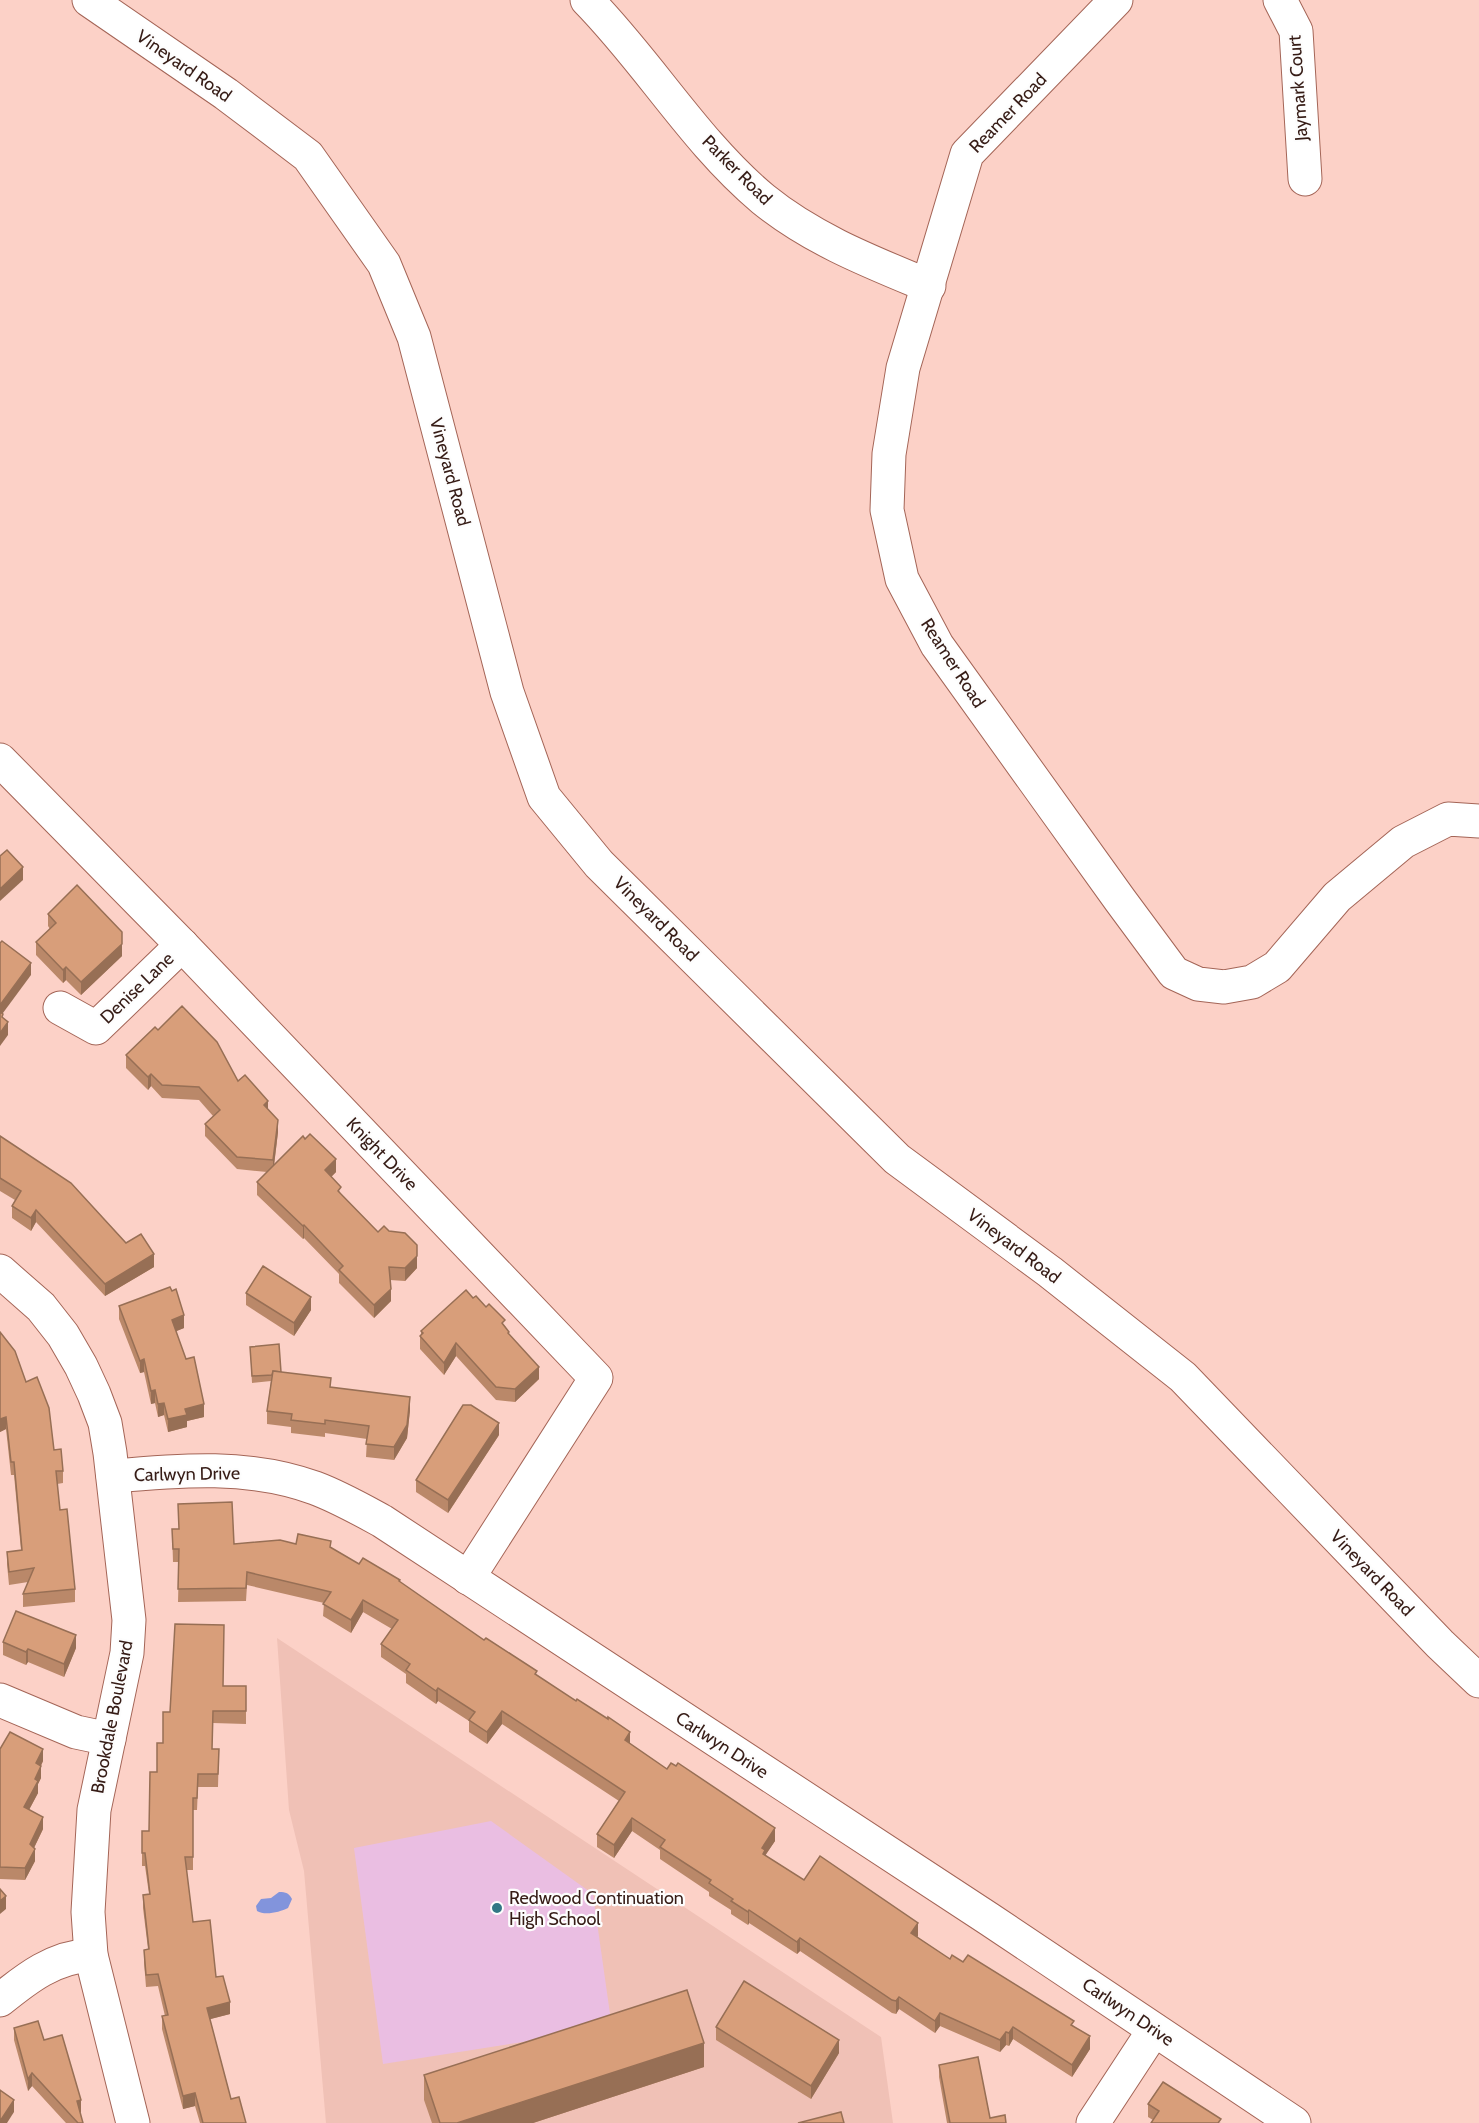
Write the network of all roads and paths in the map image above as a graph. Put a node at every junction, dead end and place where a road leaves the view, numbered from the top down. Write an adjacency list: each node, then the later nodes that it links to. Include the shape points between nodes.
1 (88, 0): 14 (street, Vineyard Road, via 309,156 384,264 414,337 507,692 544,797 599,864 897,1159 1183,1377)
2 (587, 0): 6 (street, Parker Road, via 724,161 764,199 832,244)
3 (1116, 0): 6 (street, Reamer Road, via 968,154)
4 (1280, 0): 5 (street, Jaymark Court, via 1296,31)
5 (1305, 179)
6 (929, 286): 8 (street, Reamer Road, via 903,368 889,454 887,510 902,579 937,645 1174,973 1198,984 1224,987 1252,982 1277,967 1337,897 1403,842 1448,819)
7 (0, 760): 9 (street, Knight Drive)
8 (1479, 821)
9 (182, 945): 10 (street, Denise Lane, via 96,1028); 13 (street, Knight Drive, via 596,1378)
10 (60, 1008)
11 (0, 1271): 12 (street, Brookdale Boulevard, via 41,1307 81,1366 105,1423)
12 (113, 1476): 13 (street, Carlwyn Drive, via 236,1471 314,1488 382,1521); 16 (street, Brookdale Boulevard, via 129,1620 127,1653)
13 (468, 1578): 19 (street, Carlwyn Drive)
14 (1479, 1682)
15 (0, 1700): 16 (street, via 76,1732)
16 (109, 1739): 17 (street, Brookdale Boulevard, via 91,1837)
17 (91, 1955): 18 (street, via 77,1955 40,1969); 20 (street, Brookdale Boulevard)
18 (0, 2000)
19 (1154, 2030): 21 (street); 22 (street, Carlwyn Drive)
20 (133, 2123)
21 (1093, 2123)
22 (1294, 2123)

